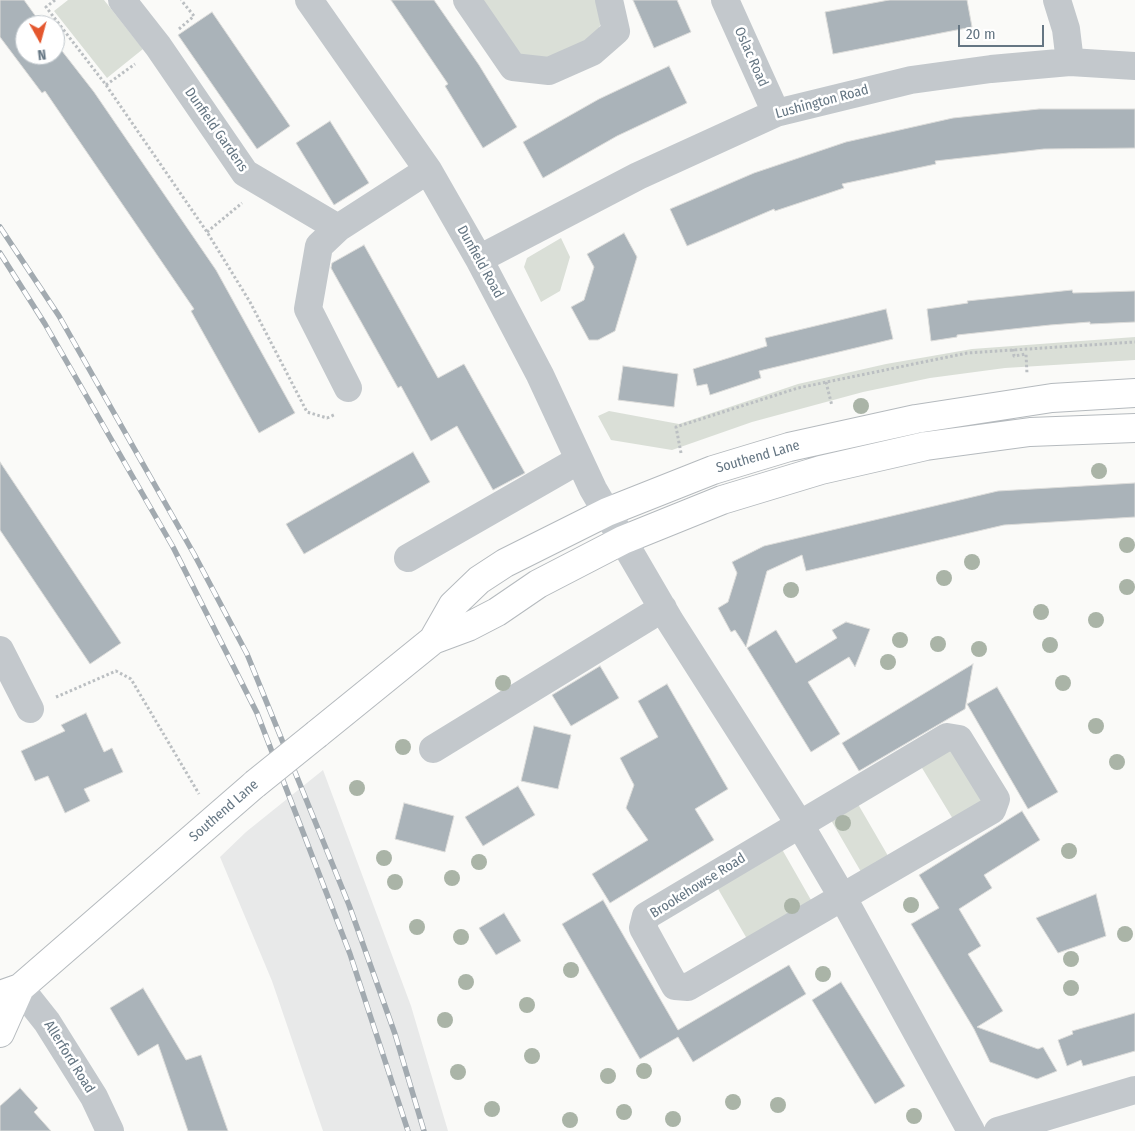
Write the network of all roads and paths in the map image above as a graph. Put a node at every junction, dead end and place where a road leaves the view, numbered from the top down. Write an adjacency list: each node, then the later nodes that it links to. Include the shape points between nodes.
1 (55, 0): 11 (path, via 46,7)
2 (122, 0): 8 (street, Dunfield Gardens)
3 (309, 0): 13 (street, Dunfield Road)
4 (467, 0): 5 (street, via 513,67 548,71 592,52 616,31)
5 (609, 0)
6 (725, 0): 12 (street, Oslac Road)
7 (1057, 0): 9 (street, via 1066,28)
8 (158, 46): 11 (path); 14 (street, Dunfield Gardens, via 245,173)
9 (1070, 62): 10 (street, Lushington Road); 12 (street, Lushington Road, via 911,80)
10 (1135, 66)
11 (106, 85): 16 (path)
12 (776, 113): 17 (street, Lushington Road, via 638,176)
13 (428, 170): 15 (street); 17 (street, Dunfield Road)
14 (257, 180): 15 (street, Dunfield Gardens); 16 (path, via 245,200)
15 (338, 228): 22 (street, via 319,246 308,309)
16 (207, 232): 22 (path, via 250,302 307,412 327,418 356,406)
17 (479, 259): 27 (street, Dunfield Road, via 540,375)
18 (1135, 342): 19 (path)
19 (1013, 349): 20 (path, via 1014,356 1026,354); 21 (path, via 967,353)
20 (1027, 375)
21 (826, 382): 24 (path); 26 (path, via 676,427)
22 (348, 388)
23 (1135, 393): 28 (main road, Southend Lane, via 1052,398 986,407 851,432 713,470)
24 (832, 406)
25 (1135, 428): 29 (main road, Southend Lane, via 1013,434 874,456 722,500)
26 (681, 455)
27 (579, 460): 28 (street, Dunfield Road); 30 (street)
28 (607, 512): 29 (street, Dunfield Road); 32 (main road, Southend Lane, via 522,554 479,580 453,605)
29 (623, 540): 31 (street); 32 (main road, Southend Lane, via 538,584 497,612)
30 (408, 558)
31 (663, 608): 35 (street); 37 (street)
32 (433, 640): 39 (main road, Southend Lane, bridge, via 255,784)
33 (0, 650): 34 (street)
34 (30, 709): 36 (path, via 116,671 131,679)
35 (433, 749)
36 (200, 794)
37 (800, 825): 38 (street); 38 (street, Brookehowse Road, via 947,738 959,739 996,799 992,810); 38 (street, Brookehowse Road, via 646,916 644,928 675,986 688,987)
38 (843, 898): 43 (street)
39 (10, 992): 40 (main road, Southend Lane); 42 (street, Allerford Road, via 47,1022 94,1097)
40 (0, 1033)
41 (1135, 1090): 44 (street)
42 (110, 1131)
43 (971, 1131)
44 (998, 1131)

